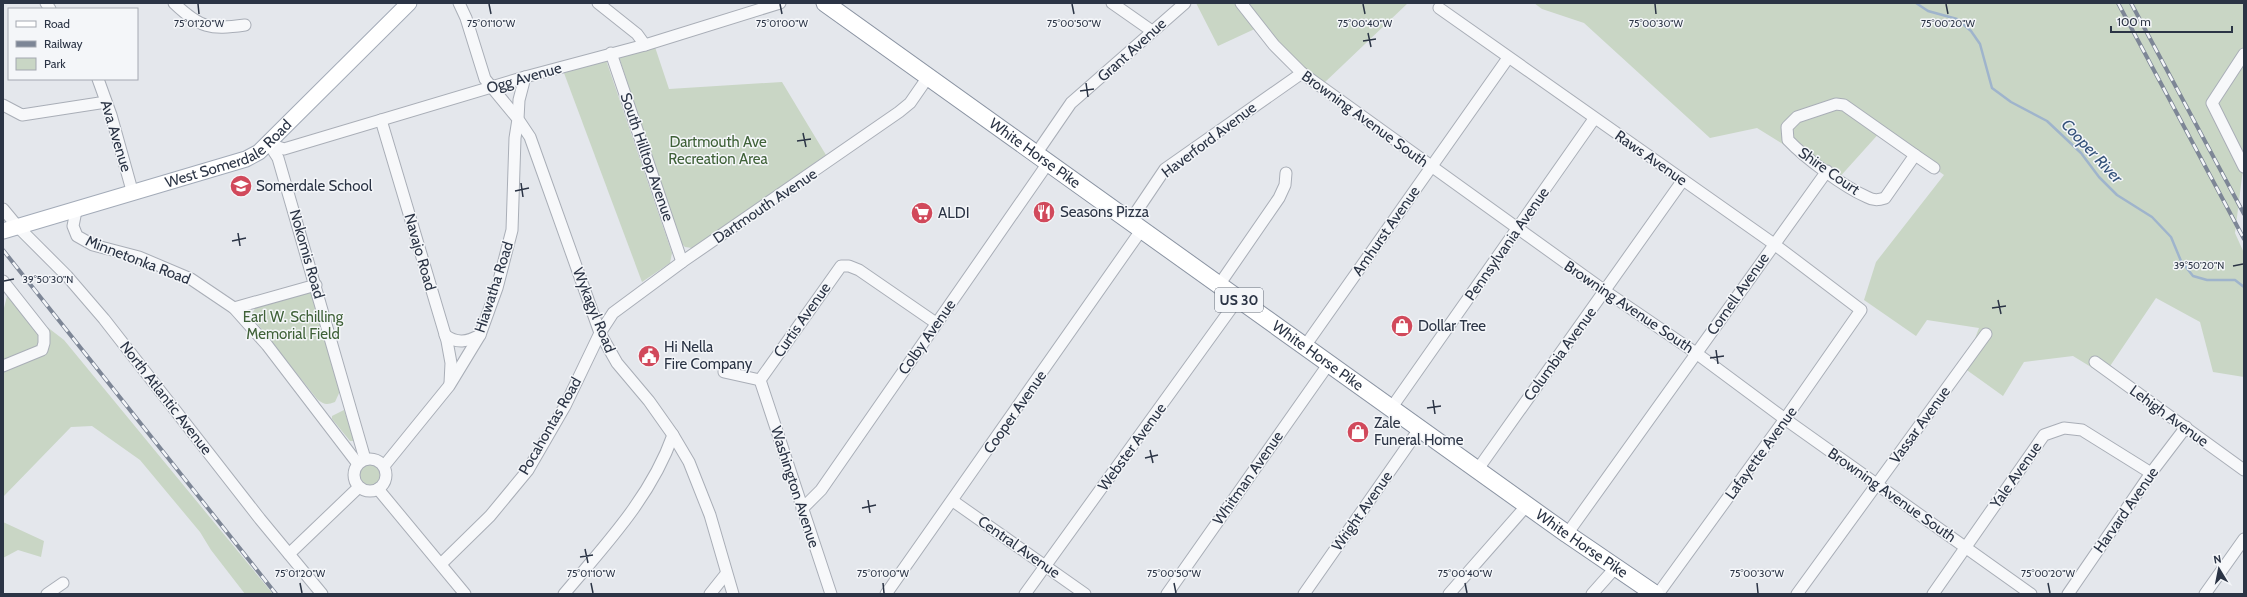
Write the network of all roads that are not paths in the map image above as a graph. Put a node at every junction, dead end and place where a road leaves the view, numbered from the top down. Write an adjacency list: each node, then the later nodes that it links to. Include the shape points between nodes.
1 (174, 3): 11 (street, via 197,23 219,28)
2 (408, 3): 27 (main road, West Somerdale Road)
3 (459, 3): 21 (street)
4 (598, 3): 13 (street, via 637,34)
5 (780, 3): 13 (street, Ogg Avenue)
6 (1112, 3): 12 (street)
7 (1184, 3): 12 (street, Grant Avenue)
8 (1241, 3): 17 (street, Browning Avenue South, via 1274,45)
9 (827, 4): 19 (highway, White Horse Pike / US 30)
10 (1439, 8): 16 (street, Raws Avenue)
11 (245, 24)
12 (1152, 31): 29 (street, Grant Avenue, via 1071,103)
13 (645, 45): 14 (street, Ogg Avenue)
14 (612, 53): 18 (street, Ogg Avenue); 44 (street, South Hilltop Avenue)
15 (2244, 54): 31 (street, via 2212,103)
16 (1508, 58): 24 (street, Raws Avenue); 30 (street, Amhurst Avenue)
17 (1302, 73): 30 (street, Browning Avenue South); 39 (street, Haverford Avenue, via 1165,169)
18 (525, 77): 21 (street, Ogg Avenue); 25 (street, via 519,100)
19 (928, 77): 29 (highway, White Horse Pike / US 30); 44 (street, Dartmouth Avenue, via 910,103 899,112)
20 (98, 80): 22 (street, Ava Avenue)
21 (490, 88): 25 (street); 26 (street, Ogg Avenue)
22 (106, 102): 23 (street, via 28,115 22,115); 36 (street, Ava Avenue)
23 (3, 105)
24 (1594, 118): 35 (street, Raws Avenue); 41 (street, Pennsylvania Avenue)
25 (518, 119): 53 (street, Wykagyl Road, via 530,138); 56 (street, Hiawatha Road, via 512,230 497,288)
26 (381, 120): 27 (street, Ogg Avenue, via 284,149); 55 (street, Navajo Road)
27 (269, 144): 36 (main road, West Somerdale Road, via 246,159); 46 (street, Nokomis Road, via 278,158)
28 (1915, 155): 32 (street, Shire Court); 33 (street, Shire Court, via 1885,198 1878,200 1868,198); 33 (street, Shire Court, via 1844,105 1836,104 1797,117 1787,127 1788,140 1795,148)
29 (1042, 158): 39 (highway, White Horse Pike / US 30); 52 (street, Colby Avenue)
30 (1431, 167): 41 (street, Browning Avenue South); 57 (street, Amhurst Avenue)
31 (2244, 167)
32 (1934, 168)
33 (1827, 172): 43 (street, Cornell Avenue)
34 (1286, 173): 47 (street, via 1285,185 1279,198)
35 (1683, 180): 43 (street, Raws Avenue); 48 (street, Columbia Avenue)
36 (132, 194): 38 (main road, West Somerdale Road)
37 (3, 209): 40 (street, North Atlantic Avenue)
38 (76, 210): 40 (main road, West Somerdale Road); 50 (street, Minnetonka Road, via 73,226 77,236 89,243 139,257 191,279)
39 (1136, 225): 47 (highway, White Horse Pike / US 30); 78 (street, Cooper Avenue)
40 (18, 227): 42 (main road, West Somerdale Road); 84 (street, North Atlantic Avenue, via 67,276 104,319)
41 (1518, 229): 48 (street, Browning Avenue South); 65 (street, Pennsylvania Avenue)
42 (3, 231)
43 (1774, 244): 51 (street, Raws Avenue); 58 (street, Cornell Avenue)
44 (682, 262): 53 (street, Dartmouth Avenue, via 613,313)
45 (3, 281): 61 (street, via 44,333 42,350)
46 (316, 285): 50 (street); 70 (street, Nokomis Road)
47 (1219, 285): 49 (highway, White Horse Pike / US 30)
48 (1605, 291): 58 (street, Browning Avenue South); 72 (street, Columbia Avenue)
49 (1238, 299): 57 (highway, White Horse Pike / US 30); 86 (street, Webster Avenue)
50 (234, 308): 70 (street, Minnetonka Road)
51 (1861, 310): 66 (street, Lafayette Avenue)
52 (936, 323): 63 (street, Curtis Avenue, via 859,270 841,266); 80 (street, Colby Avenue, via 821,490)
53 (600, 333): 69 (street, Wykagyl Road, via 617,363); 85 (street, Pocahontas Road, via 564,406 528,470 490,516)
54 (1986, 334): 75 (street, Vassar Avenue)
55 (445, 335): 56 (street, via 452,340 461,341); 64 (street, Navajo Road, via 451,363)
56 (480, 335): 64 (street, Hiawatha Road)
57 (1305, 346): 59 (highway, White Horse Pike / US 30)
58 (1696, 353): 66 (street, Browning Avenue South); 81 (street, Cornell Avenue)
59 (1330, 362): 65 (highway, White Horse Pike / US 30); 100 (street, Whitman Avenue)
60 (2095, 362): 67 (street, Lehigh Avenue)
61 (3, 366)
62 (724, 372): 63 (street)
63 (760, 380): 80 (street, Washington Avenue)
64 (449, 386): 71 (street, Hiawatha Road)
65 (1392, 407): 68 (highway, White Horse Pike / US 30)
66 (1785, 420): 75 (street, Browning Avenue South); 105 (street, Lafayette Avenue)
67 (2186, 427): 73 (street, Lehigh Avenue); 74 (street, Harvard Avenue)
68 (1420, 428): 72 (highway, White Horse Pike / US 30); 101 (street, Wright Avenue)
69 (673, 435): 88 (street, Wykagyl Road, via 689,462 710,515); 93 (street, via 664,462 638,505)
70 (362, 462): 71 (street, via 376,459); 76 (street, via 354,473)
71 (384, 466): 77 (street, via 385,481)
72 (1478, 469): 79 (highway, White Horse Pike / US 30)
73 (2244, 470)
74 (2151, 474): 83 (street, Yale Avenue, via 2082,430 2064,428 2044,435); 109 (street, Harvard Avenue)
75 (1877, 485): 83 (street, Browning Avenue South); 106 (street, Vassar Avenue)
76 (359, 487): 77 (street, via 369,491); 84 (street)
77 (378, 489): 85 (street)
78 (953, 501): 86 (street, Central Avenue); 97 (street, Cooper Avenue)
79 (1528, 504): 81 (highway, White Horse Pike / US 30); 102 (street)
80 (802, 509): 96 (street, Washington Avenue)
81 (1567, 534): 87 (highway, White Horse Pike / US 30)
82 (2244, 539): 110 (street)
83 (1966, 547): 107 (street, Yale Avenue); 108 (street, Browning Avenue South)
84 (289, 554): 91 (street, North Atlantic Avenue)
85 (441, 564): 92 (street)
86 (1046, 566): 98 (street, Webster Avenue); 99 (street, Central Avenue)
87 (1616, 567): 103 (street); 104 (highway, White Horse Pike / US 30)
88 (726, 574): 94 (street); 95 (street, Wykagyl Road)
89 (62, 583): 90 (street)
90 (47, 594)
91 (322, 594)
92 (465, 594)
93 (564, 594)
94 (710, 594)
95 (733, 594)
96 (830, 594)
97 (886, 594)
98 (1025, 594)
99 (1085, 594)
100 (1167, 594)
101 (1304, 594)
102 (1449, 594)
103 (1592, 594)
104 (1655, 594)
105 (1658, 594)
106 (1797, 594)
107 (1933, 594)
108 (2031, 594)
109 (2068, 594)
110 (2205, 594)

